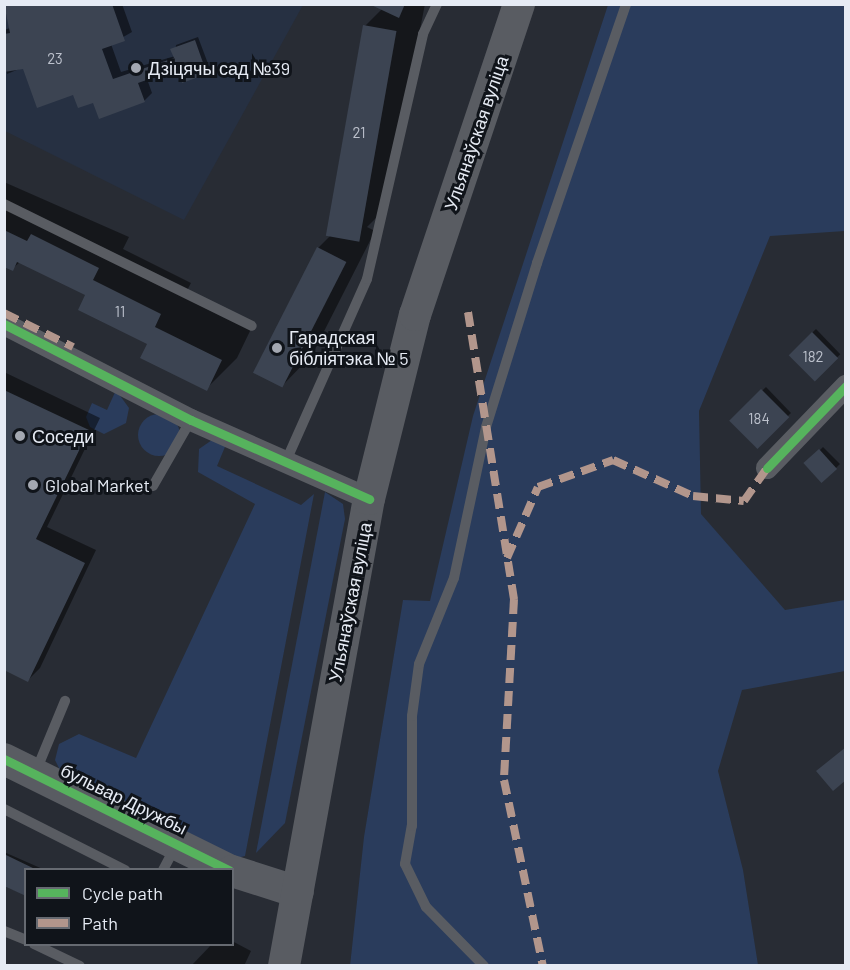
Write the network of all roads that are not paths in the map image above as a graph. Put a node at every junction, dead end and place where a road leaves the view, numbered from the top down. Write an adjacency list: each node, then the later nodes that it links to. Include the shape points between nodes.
1 (436, 4): 9 (lane, via 423,34 367,279)
2 (519, 4): 12 (main road, Ульянаўская вуліца, via 415,315)
3 (626, 4): 27 (lane, via 537,263 486,427 454,578 419,663 412,716 412,826 405,864 426,907)
4 (4, 204): 6 (lane)
5 (4, 324): 8 (street)
6 (252, 326)
7 (846, 386): 10 (street)
8 (191, 420): 9 (street); 11 (lane)
9 (286, 461): 12 (street)
10 (767, 468)
11 (153, 486)
12 (369, 499): 21 (main road, Ульянаўская вуліца)
13 (65, 701): 15 (lane)
14 (4, 759): 15 (main road, бульвар Дружбы)
15 (35, 774): 17 (main road, бульвар Дружбы)
16 (4, 809): 18 (lane)
17 (170, 857): 19 (main road, бульвар Дружбы)
18 (120, 868)
19 (217, 868)
20 (234, 872): 21 (main road, бульвар Дружбы)
21 (298, 892): 26 (main road, Ульянаўская вуліца)
22 (4, 931): 23 (lane)
23 (24, 939)
24 (36, 946): 25 (lane)
25 (80, 966)
26 (284, 966)
27 (484, 966)

